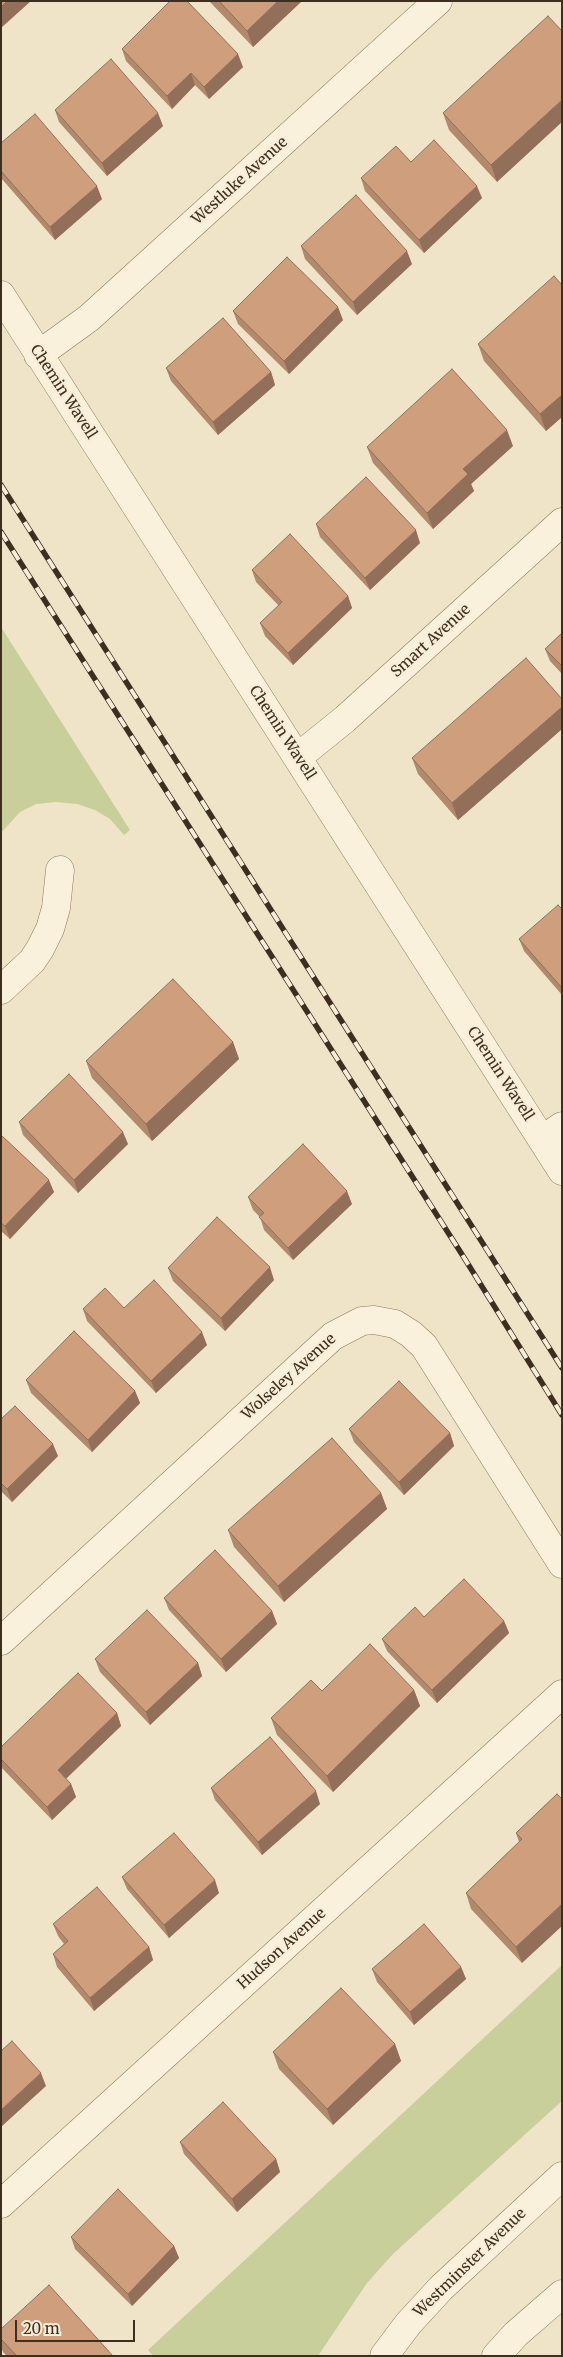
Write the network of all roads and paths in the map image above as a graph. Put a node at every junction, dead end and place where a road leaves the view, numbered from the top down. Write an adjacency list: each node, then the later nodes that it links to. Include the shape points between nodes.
1 (438, 1): 3 (street, Westluke Avenue, via 89,318)
2 (1, 295): 3 (street, Chemin Wavell)
3 (38, 355): 5 (street, Chemin Wavell)
4 (562, 522): 5 (street, Smart Avenue, via 345,719)
5 (298, 757): 8 (street, Chemin Wavell)
6 (60, 870): 7 (street, via 50,929 32,961)
7 (1, 990)
8 (552, 1133): 9 (street, Chemin Wavell)
9 (562, 1171)
10 (562, 1564): 11 (street, Wolseley Avenue, via 424,1346 395,1324 368,1321 333,1336)
11 (1, 1641)
12 (562, 1694): 14 (street, Hudson Avenue)
13 (562, 2176): 16 (street, Westminster Avenue, via 457,2272 408,2324)
14 (1, 2204)
15 (562, 2294): 17 (street)
16 (384, 2356)
17 (496, 2356)

